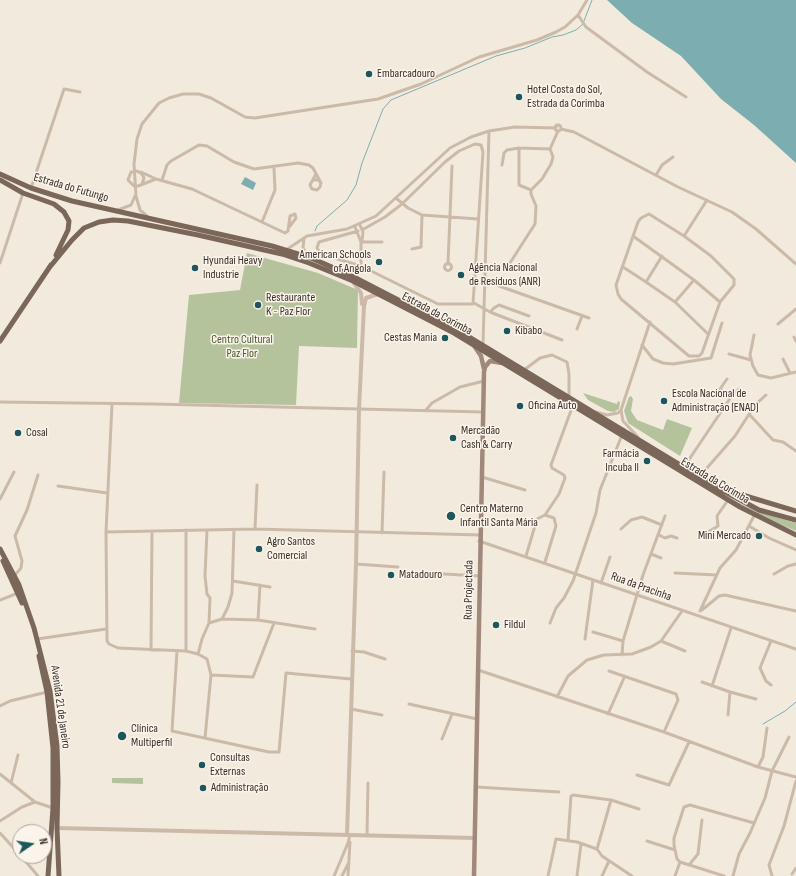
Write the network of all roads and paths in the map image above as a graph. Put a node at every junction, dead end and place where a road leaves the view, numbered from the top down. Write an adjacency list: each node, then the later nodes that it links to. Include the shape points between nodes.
1 (587, 0): 2 (street)
2 (578, 15): 4 (street, via 586,27); 13 (street, via 565,27 537,40 479,57 421,84 378,99 255,118 245,117 211,98 198,94 168,98 159,103 142,124 137,139)
3 (80, 92): 25 (street, via 64,89)
4 (686, 97)
5 (558, 129): 6 (street, via 515,127); 8 (street); 17 (street, via 574,132)
6 (489, 131): 29 (street, via 450,148); 61 (street)
7 (520, 148): 8 (street); 10 (street, via 504,153); 26 (street, via 519,185)
8 (550, 149): 26 (street, via 553,157 551,164 542,179)
9 (673, 157): 17 (street, via 662,165)
10 (502, 165)
11 (452, 166): 35 (street)
12 (274, 168): 16 (street, via 302,163 313,168); 20 (street, via 248,168 207,146 199,145 171,161 164,171); 37 (street, via 275,190)
13 (134, 171): 14 (street); 24 (street); 24 (street, via 128,180)
14 (141, 172): 18 (street); 23 (street, via 144,178)
15 (1, 174): 25 (main road, Estrada do Futungo)
16 (316, 174): 21 (street); 22 (street)
17 (656, 175): 30 (street)
18 (156, 179): 20 (street); 23 (street)
19 (0, 180): 28 (main road, Estrada do Futungo)
20 (162, 180): 37 (street, via 192,189)
21 (314, 180): 22 (street); 22 (street, via 310,185 314,190 319,189)
22 (321, 183)
23 (142, 184): 24 (street)
24 (136, 186): 27 (street)
25 (31, 188): 32 (main road, Estrada do Futungo, via 72,201)
26 (531, 190): 56 (street, via 536,206 535,224)
27 (136, 192): 32 (street, via 131,205); 34 (street, via 140,210)
28 (23, 193): 52 (street); 58 (main road, Estrada do Futungo, via 54,204 67,217 67,234)
29 (397, 199): 31 (street); 38 (street)
30 (708, 200): 44 (street); 54 (street, via 738,215)
31 (402, 204): 33 (street); 36 (street, via 445,162 459,151 475,144 481,146 483,152); 41 (street)
32 (115, 210): 34 (main road, Estrada da Corimba)
33 (422, 215): 35 (street); 48 (street, via 420,247)
34 (148, 218): 49 (main road, Estrada da Corimba)
35 (450, 218): 36 (street); 53 (street)
36 (478, 219): 66 (street)
37 (262, 222): 39 (street, via 285,233)
38 (360, 225): 40 (street); 41 (street)
39 (290, 226)
40 (355, 227): 42 (street); 45 (street)
41 (362, 230): 46 (street)
42 (358, 231): 46 (street); 55 (street, via 319,242 317,248 321,254)
43 (633, 236): 44 (street, via 638,222 649,214); 50 (street); 57 (street)
44 (684, 236): 65 (street, via 711,256 734,278 734,285)
45 (304, 238): 49 (street); 51 (street, via 303,248)
46 (361, 242): 47 (street); 55 (street)
47 (382, 242)
48 (412, 249)
49 (286, 250): 51 (main road, Estrada da Corimba)
50 (662, 256): 59 (street); 62 (street)
51 (311, 258): 85 (main road, Estrada da Corimba, via 382,290)
52 (0, 263)
53 (448, 264)
54 (796, 264)
55 (361, 266): 66 (street, via 438,304 469,306)
56 (508, 266)
57 (622, 267): 62 (street); 74 (street, via 616,285 621,300)
58 (49, 268): 60 (main road, Estrada da Corimba, via 84,228 99,222 119,220 282,254); 82 (main road, Estrada do Futungo)
59 (694, 280): 64 (street); 65 (street)
60 (353, 281): 63 (main road, Estrada da Corimba); 69 (street, via 361,293)
61 (485, 281): 67 (street); 72 (street)
62 (646, 282): 64 (street)
63 (378, 294): 69 (street, via 366,298); 84 (main road, Estrada da Corimba)
64 (675, 302): 78 (street)
65 (720, 302): 78 (street)
66 (474, 303): 67 (street)
67 (484, 309): 70 (street); 85 (street)
68 (796, 309): 76 (street)
69 (363, 310): 104 (street)
70 (490, 312): 71 (street, via 498,305); 81 (street)
71 (529, 316)
72 (582, 316): 73 (street); 77 (street)
73 (589, 318)
74 (650, 322): 78 (street, via 689,356 699,356 702,353); 86 (street)
75 (722, 323): 86 (street, via 711,358 673,364 663,363 653,360)
76 (778, 324)
77 (577, 329)
78 (708, 334)
79 (754, 335): 89 (street)
80 (794, 337): 83 (street)
81 (562, 340)
82 (0, 341)
83 (796, 341)
84 (473, 345): 90 (main road, Estrada da Corimba); 92 (main road, Rua Projectada, via 481,356)
85 (483, 345): 91 (main road, Estrada da Corimba)
86 (642, 345): 106 (street)
87 (729, 354): 89 (street)
88 (783, 359): 94 (street)
89 (750, 360): 94 (street, via 761,377 771,378)
90 (506, 364): 92 (main road, via 490,361); 103 (main road, Estrada da Corimba)
91 (524, 370): 99 (main road, Estrada da Corimba); 99 (street, via 540,358 552,355 567,362 570,374)
92 (484, 372): 96 (main road, Rua Projectada)
93 (796, 372): 94 (street)
94 (790, 373)
95 (726, 379): 100 (street, via 720,389)
96 (484, 381): 105 (street, via 460,387 436,400); 108 (main road, Rua Projectada)
97 (738, 388): 100 (street)
98 (766, 395): 109 (street)
99 (569, 398): 107 (main road, Estrada da Corimba)
100 (730, 398): 113 (street)
101 (0, 402): 102 (street)
102 (112, 404): 104 (street); 123 (street)
103 (572, 405): 110 (main road, Estrada da Corimba); 127 (street, via 551,465 565,478 559,494)
104 (359, 409): 105 (street); 141 (street)
105 (426, 410): 108 (street)
106 (621, 410): 107 (street, via 607,415); 111 (street, via 626,426)
107 (592, 411): 111 (main road, Estrada da Corimba)
108 (483, 412): 117 (main road, Rua Projectada)
109 (749, 414): 112 (street, via 773,440 783,442); 118 (street, via 735,436)
110 (622, 435): 125 (main road, Estrada da Corimba); 160 (street, via 600,490 596,513)
111 (642, 442): 113 (main road, Estrada da Corimba)
112 (796, 452)
113 (684, 467): 118 (main road, Estrada da Corimba)
114 (14, 472): 124 (street)
115 (384, 472): 142 (street)
116 (38, 474): 163 (street, via 27,510 15,536 22,561 21,568)
117 (482, 477): 122 (street); 143 (main road, Rua Projectada)
118 (699, 477): 121 (main road, Estrada da Corimba)
119 (257, 484): 137 (street)
120 (58, 486): 123 (street)
121 (718, 488): 126 (main road, Estrada da Corimba); 130 (main road, Estrada da Corimba, via 759,510)
122 (525, 490)
123 (108, 494): 139 (street)
124 (0, 499)
125 (728, 500): 129 (main road, Estrada da Corimba); 140 (street, via 717,516 718,526)
126 (796, 511)
127 (545, 515): 152 (street, via 536,521); 155 (street, via 554,518 556,523)
128 (666, 516): 131 (street)
129 (754, 516): 132 (street); 145 (main road, Estrada da Corimba)
130 (796, 520)
131 (662, 525): 133 (street, via 642,517 631,520); 144 (street)
132 (749, 526): 149 (street, via 768,538); 164 (street, via 736,550)
133 (621, 528)
134 (186, 530): 135 (street); 138 (street); 195 (street)
135 (208, 530): 136 (street); 180 (street, via 205,576 207,594 210,598)
136 (234, 530): 137 (street); 167 (street)
137 (255, 530): 141 (street)
138 (152, 531): 139 (street); 193 (street)
139 (106, 532): 184 (street)
140 (708, 532)
141 (357, 533): 142 (street); 156 (street)
142 (382, 533): 143 (street)
143 (480, 535): 147 (main road, Rua Projectada)
144 (659, 535): 146 (street); 150 (street)
145 (796, 536)
146 (677, 538)
147 (479, 541): 152 (street, Rua da Pracinha); 165 (main road, Rua Projectada)
148 (0, 549): 163 (main road, Avenida 21 de Janeiro)
149 (796, 550)
150 (651, 554): 154 (street); 172 (street)
151 (0, 555): 171 (main road, Avenida 21 de Janeiro)
152 (526, 556): 155 (street, Rua da Pracinha)
153 (610, 557): 168 (street)
154 (661, 558)
155 (545, 562): 160 (street, Rua da Pracinha)
156 (356, 564): 158 (street); 196 (street)
157 (796, 564): 162 (street)
158 (398, 567)
159 (426, 573): 165 (street)
160 (576, 573): 166 (street, Rua da Pracinha); 182 (street)
161 (675, 573): 164 (street)
162 (774, 574)
163 (14, 575): 187 (main road, Avenida 21 de Janeiro)
164 (717, 575): 175 (street)
165 (480, 576): 201 (main road, Rua Projectada)
166 (593, 580): 168 (street, Rua da Pracinha); 188 (street)
167 (233, 581): 169 (street); 178 (street, via 228,607)
168 (601, 583): 172 (street, Rua da Pracinha)
169 (260, 585): 170 (street); 179 (street)
170 (270, 587)
171 (18, 592): 173 (street); 209 (main road, Avenida 21 de Janeiro, via 32,630)
172 (638, 594): 174 (street, Rua da Pracinha); 189 (street)
173 (0, 600)
174 (682, 611): 177 (street, Rua da Pracinha); 190 (street)
175 (700, 611): 176 (street, via 722,595); 177 (street)
176 (796, 611)
177 (698, 617): 183 (street, Rua da Pracinha)
178 (222, 619): 179 (street); 180 (street)
179 (258, 620): 181 (street)
180 (209, 623): 198 (street)
181 (274, 623): 185 (street); 203 (street, via 253,677)
182 (550, 623)
183 (731, 628): 191 (street, Rua da Pracinha); 208 (street)
184 (106, 629): 187 (street); 193 (street, via 107,641 114,647)
185 (315, 629)
186 (594, 632): 189 (street)
187 (38, 638): 245 (main road, Avenida 21 de Janeiro, via 54,719 58,782)
188 (585, 639)
189 (623, 641): 199 (street)
190 (661, 641): 197 (street); 199 (street, via 641,652)
191 (771, 641): 192 (street, Rua da Pracinha); 207 (street, via 760,668)
192 (796, 649)
193 (151, 650): 194 (street)
194 (177, 651): 195 (street); 224 (street, via 172,730)
195 (186, 651): 198 (street)
196 (352, 651): 200 (street); 205 (street)
197 (685, 651)
198 (198, 654): 203 (street, via 207,659)
199 (622, 655): 211 (street, via 587,660 568,676)
200 (384, 659)
201 (478, 670): 211 (street); 220 (main road, Rua Projectada)
202 (609, 672): 204 (street)
203 (211, 675): 224 (street)
204 (624, 678): 217 (street); 222 (street, via 678,696)
205 (352, 679): 215 (street); 224 (street, via 286,673 278,753)
206 (702, 682): 208 (street)
207 (771, 685)
208 (712, 686): 210 (street)
209 (46, 692): 214 (street); 240 (main road, Avenida 21 de Janeiro, via 53,748)
210 (730, 692): 212 (street); 219 (street)
211 (557, 697): 217 (street)
212 (756, 699)
213 (409, 704): 216 (street)
214 (0, 706)
215 (351, 709): 218 (street); 247 (street)
216 (452, 714): 220 (street); 225 (street)
217 (608, 714): 222 (street)
218 (382, 715)
219 (728, 715)
220 (477, 719): 236 (main road, Rua Projectada)
221 (767, 728): 228 (street, via 763,757)
222 (664, 732): 226 (street)
223 (789, 737): 229 (street)
224 (205, 738)
225 (442, 739)
226 (688, 742): 228 (street); 231 (street, via 669,785)
227 (18, 755): 234 (street)
228 (758, 767): 229 (street)
229 (772, 771): 232 (street); 244 (street, via 765,798)
230 (0, 774): 234 (street)
231 (637, 775)
232 (796, 777)
233 (796, 781): 277 (street, via 784,826 769,865)
234 (11, 783): 239 (street)
235 (368, 783): 248 (street)
236 (476, 787): 237 (street); 249 (main road, Rua Projectada)
237 (559, 792)
238 (611, 800): 241 (street); 250 (street, via 571,796); 254 (street)
239 (35, 802): 240 (street); 243 (street)
240 (53, 808): 264 (main road, Avenida 21 de Janeiro)
241 (639, 809)
242 (702, 820): 260 (street, via 698,854)
243 (0, 821)
244 (754, 823): 255 (street, via 686,805 676,833); 276 (street, via 739,854)
245 (57, 828): 247 (street); 265 (main road, Avenida 21 de Janeiro)
246 (0, 833): 253 (street)
247 (349, 835): 248 (street); 256 (street); 266 (street)
248 (367, 835): 249 (street)
249 (475, 838): 269 (main road, Rua Projectada)
250 (568, 840): 252 (street); 270 (street, via 556,839)
251 (647, 841): 255 (street)
252 (581, 844): 254 (street); 271 (street)
253 (12, 847)
254 (597, 850): 257 (street)
255 (675, 850): 258 (street)
256 (349, 859): 267 (street); 268 (street)
257 (609, 861): 272 (street); 273 (street)
258 (680, 862): 260 (street); 274 (street)
259 (27, 864): 263 (street)
260 (689, 865): 275 (street)
261 (796, 868): 262 (street)
262 (792, 874)
263 (38, 876)
264 (49, 876)
265 (59, 876)
266 (334, 876)
267 (342, 876)
268 (348, 876)
269 (474, 876)
270 (548, 876)
271 (577, 876)
272 (602, 876)
273 (632, 876)
274 (676, 876)
275 (724, 876)
276 (733, 876)
277 (772, 876)

